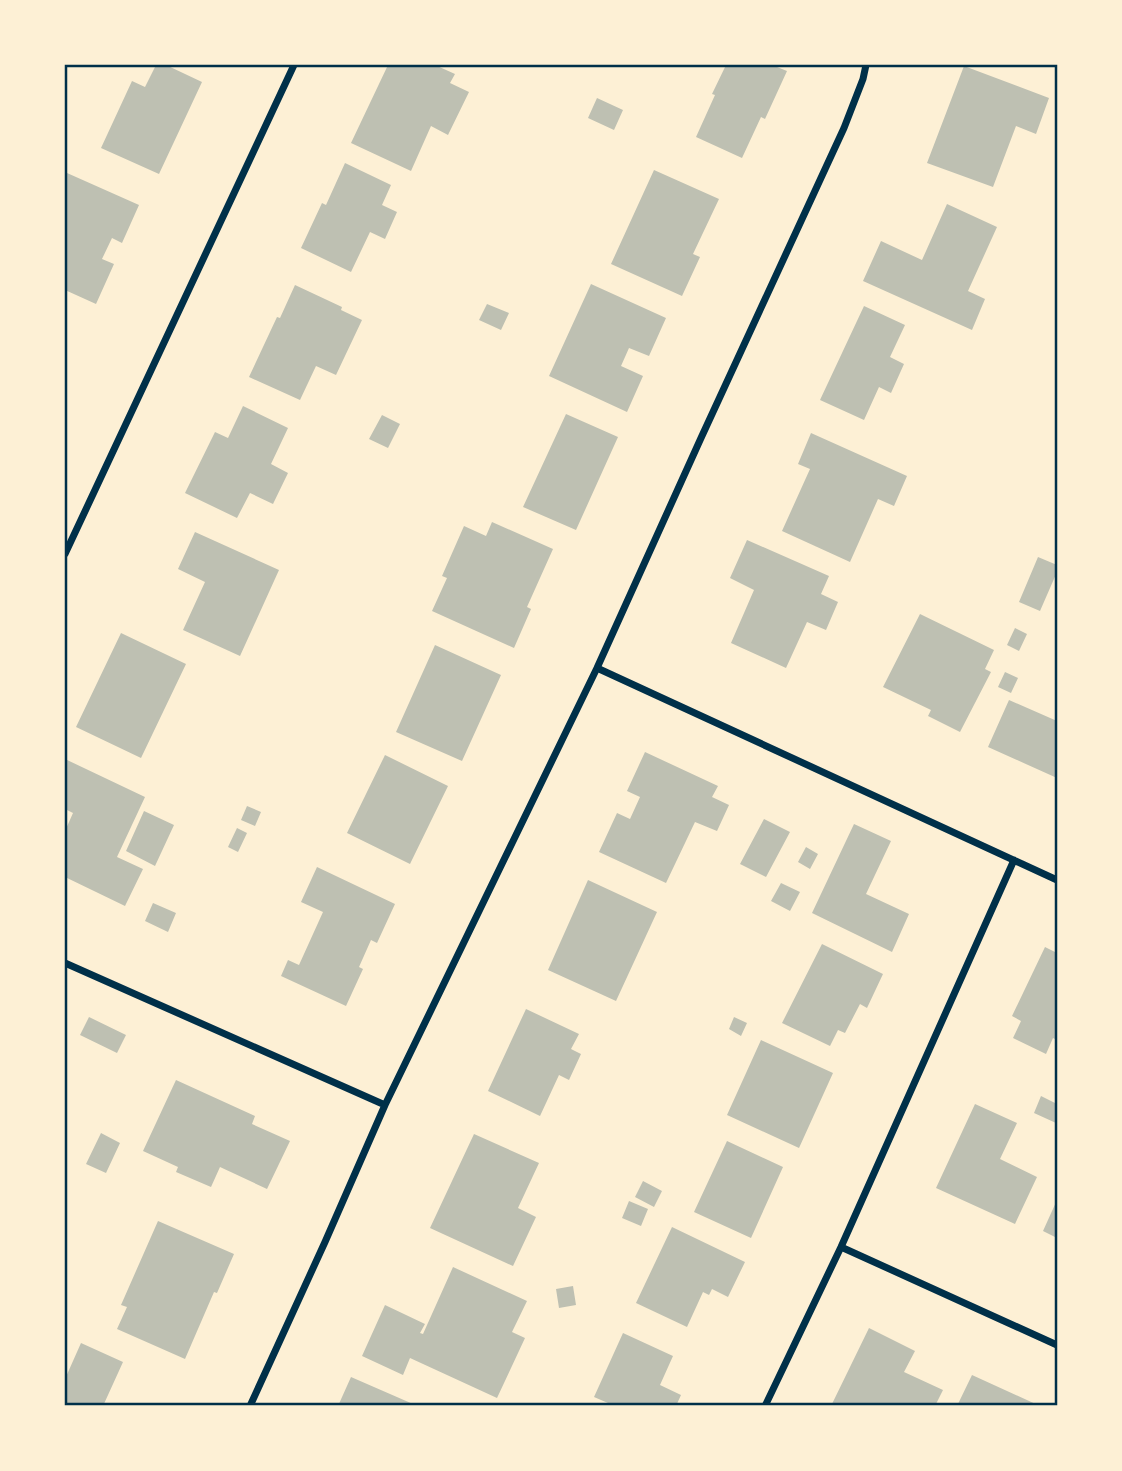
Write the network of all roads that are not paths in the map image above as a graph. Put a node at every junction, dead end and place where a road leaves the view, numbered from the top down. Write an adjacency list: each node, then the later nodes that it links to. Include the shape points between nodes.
1 (294, 65): 3 (street)
2 (866, 65): 4 (street, via 844,128)
3 (65, 554)
4 (597, 668): 5 (street); 8 (street)
5 (1014, 860): 6 (street); 9 (street)
6 (1057, 880)
7 (65, 963): 8 (street)
8 (385, 1105): 11 (street)
9 (841, 1247): 10 (street); 12 (street)
10 (1057, 1345)
11 (250, 1406)
12 (765, 1406)

